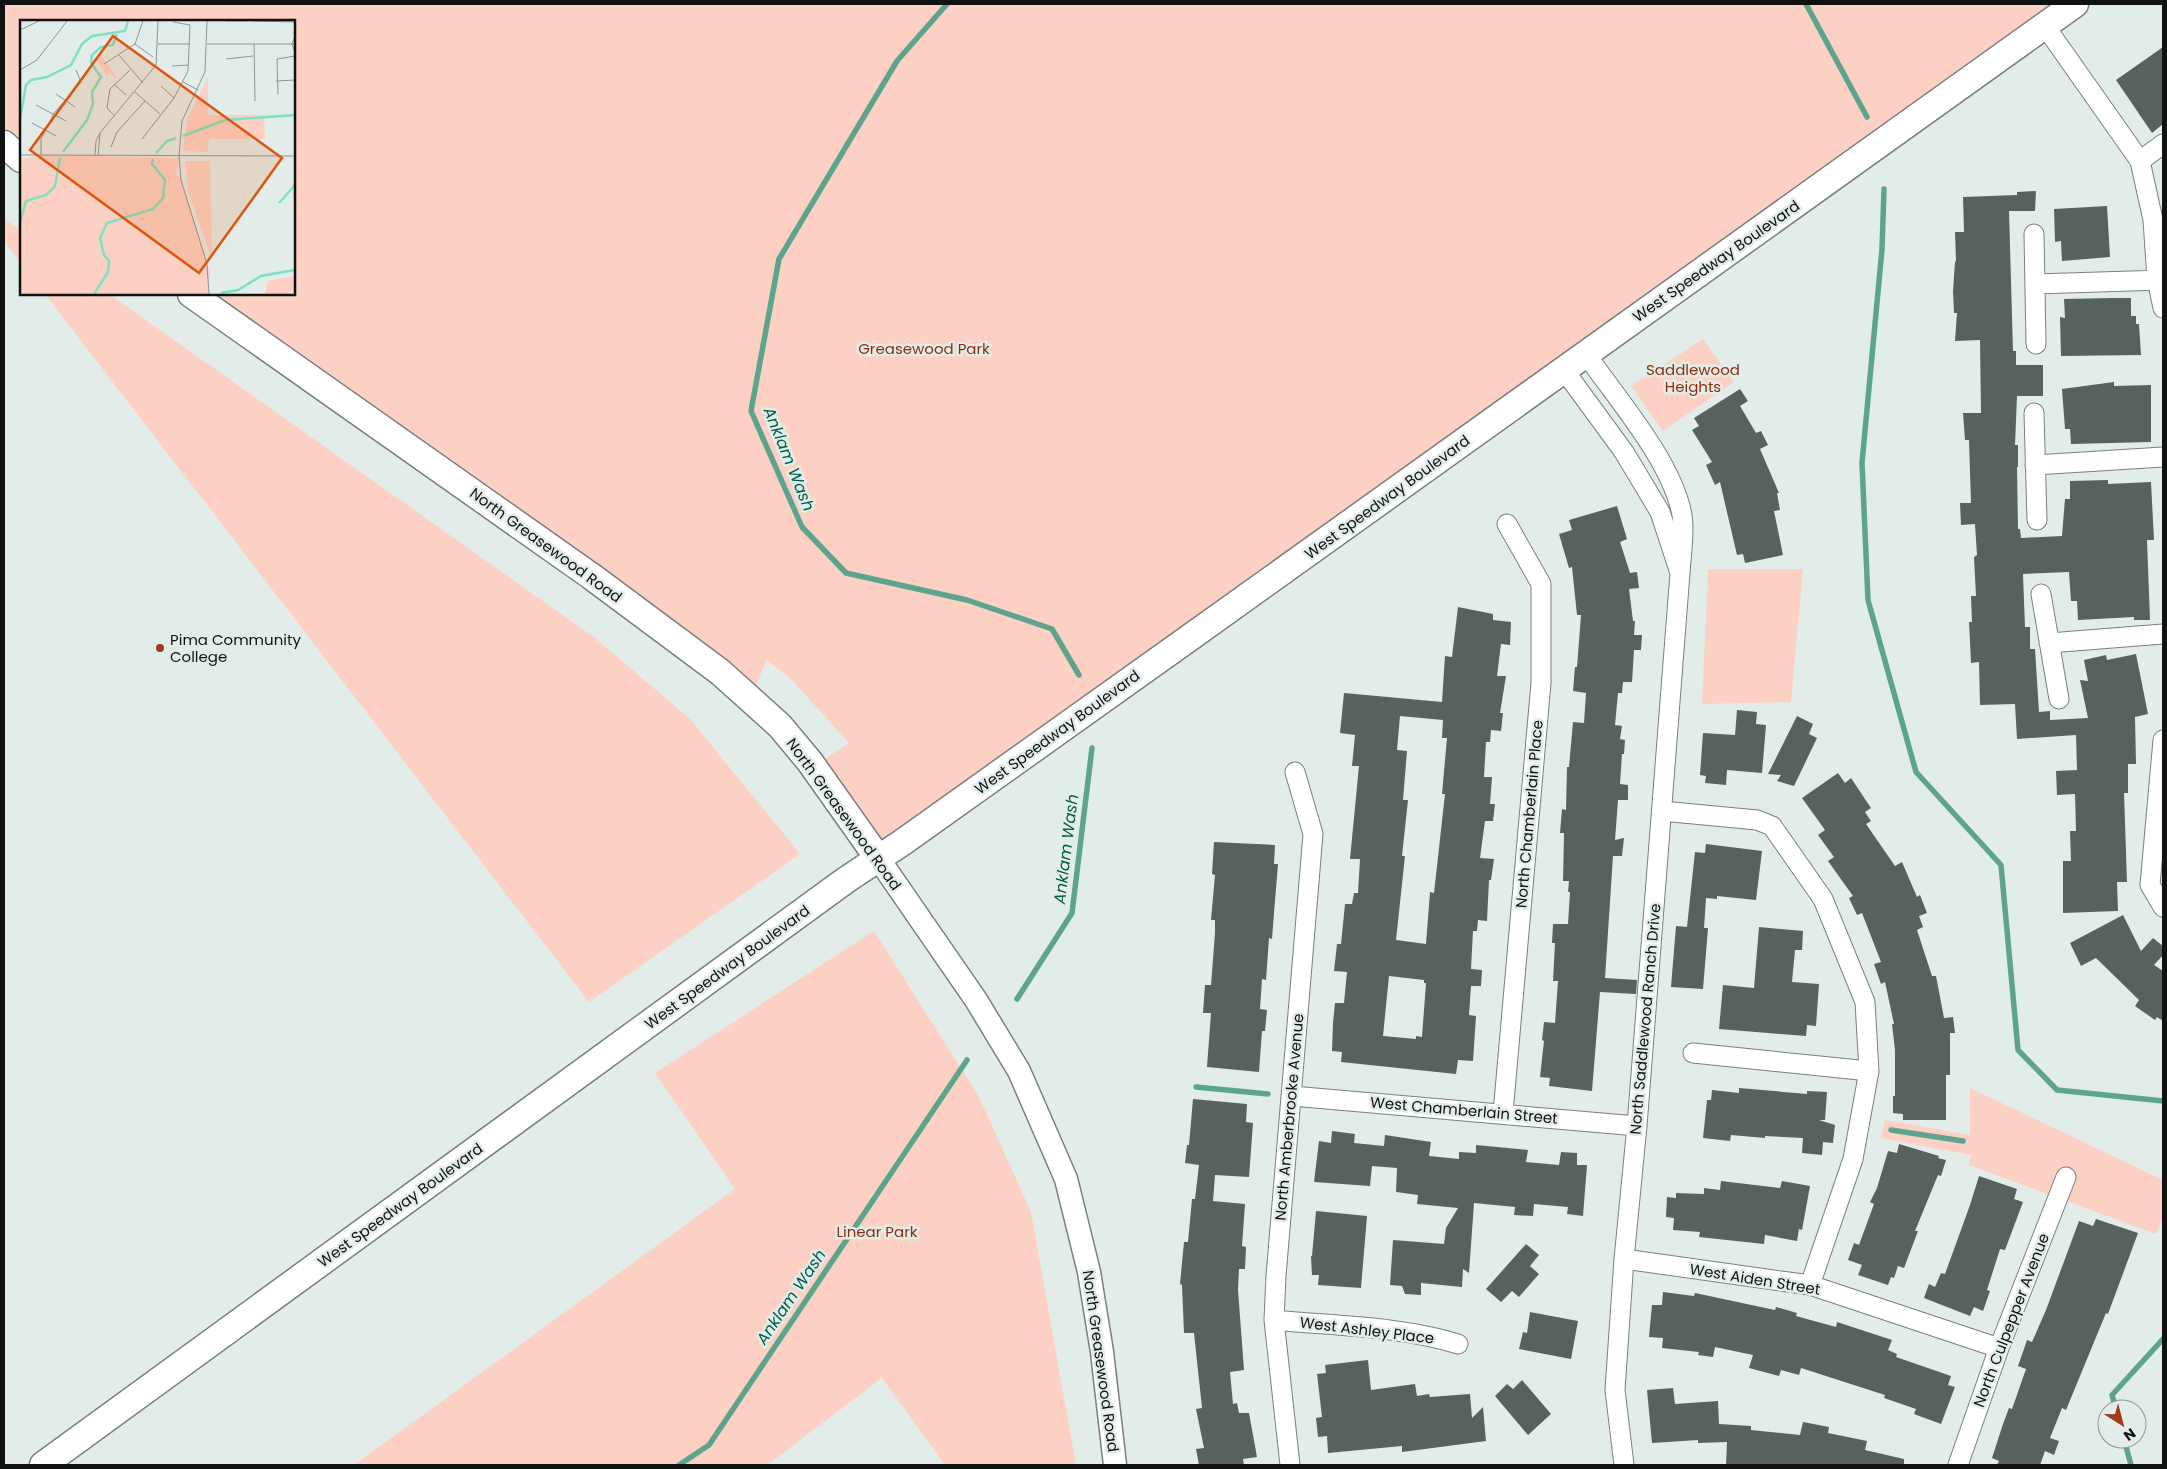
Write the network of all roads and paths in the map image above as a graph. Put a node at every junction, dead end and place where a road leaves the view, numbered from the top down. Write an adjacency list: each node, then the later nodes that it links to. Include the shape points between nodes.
1 (2075, 4): 2 (main road, West Speedway Boulevard)
2 (2044, 26): 6 (street); 13 (main road, West Speedway Boulevard)
3 (4, 144): 5 (main road)
4 (2163, 144): 6 (street)
5 (20, 158)
6 (2140, 161): 8 (street, via 2153,220)
7 (2034, 234): 9 (street)
8 (2160, 280): 9 (street); 11 (street)
9 (2035, 284): 12 (street)
10 (192, 295): 29 (main road, North Greasewood Road, via 591,576 720,672 780,726)
11 (2163, 308)
12 (2036, 344)
13 (1586, 354): 14 (main road, West Speedway Boulevard); 20 (street, North Saddlewood Ranch Drive, via 1669,477 1682,516)
14 (1564, 370): 20 (street, North Saddlewood Ranch Drive, via 1624,452 1660,512); 29 (main road, West Speedway Boulevard)
15 (2034, 413): 17 (street)
16 (2163, 457): 17 (street)
17 (2036, 465): 18 (street)
18 (2037, 520)
19 (1508, 524): 34 (street, North Chamberlain Place, via 1541,584 1541,682)
20 (1680, 573): 27 (street, North Saddlewood Ranch Drive)
21 (2041, 594): 23 (street)
22 (2163, 634): 23 (street)
23 (2049, 643): 24 (street)
24 (2059, 699)
25 (2163, 740): 28 (street)
26 (1295, 772): 33 (street, North Amberbrooke Avenue, via 1313,834)
27 (1662, 811): 32 (street, via 1773,823 1823,899 1865,1002); 35 (street, North Saddlewood Ranch Drive)
28 (2160, 811): 30 (street, via 2150,885)
29 (878, 858): 42 (main road, West Speedway Boulevard); 43 (street, North Greasewood Road, via 976,1000 1019,1071 1066,1179 1089,1272)
30 (2163, 907)
31 (1692, 1053): 32 (street)
32 (1868, 1071): 38 (street, via 1853,1159)
33 (1292, 1096): 34 (street, West Chamberlain Street); 39 (street, North Amberbrooke Avenue)
34 (1503, 1113): 35 (street, West Chamberlain Street)
35 (1637, 1126): 37 (street, North Saddlewood Ranch Drive)
36 (2066, 1176): 41 (street, North Culpepper Avenue)
37 (1624, 1259): 38 (street, West Aiden Street); 45 (street, North Saddlewood Ranch Drive, via 1615,1390)
38 (1810, 1285): 41 (street, West Aiden Street)
39 (1274, 1320): 40 (street, West Ashley Place, via 1404,1332); 44 (street, North Amberbrooke Avenue)
40 (1458, 1344)
41 (1998, 1348): 46 (street, North Culpepper Avenue)
42 (43, 1465)
43 (1115, 1465)
44 (1290, 1465)
45 (1624, 1465)
46 (1958, 1465)

